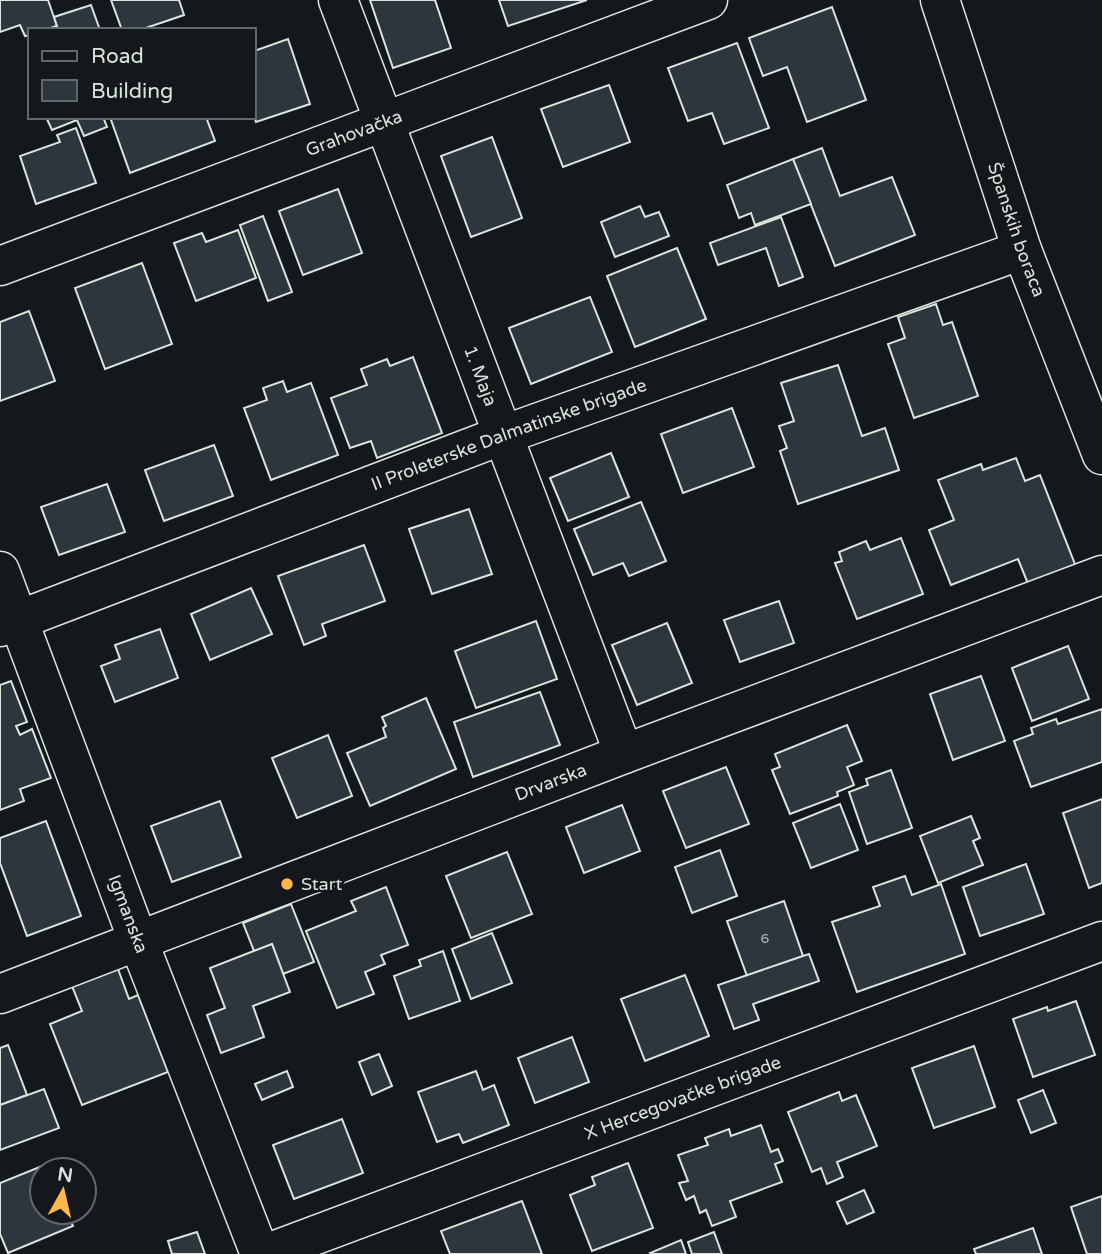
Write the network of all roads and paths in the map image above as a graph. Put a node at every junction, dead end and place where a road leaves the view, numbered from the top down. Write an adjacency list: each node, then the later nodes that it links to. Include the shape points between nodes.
1 (338, 0): 4 (street, 1. Maja)
2 (708, 0): 4 (street, Grahovačka)
3 (940, 0): 5 (street, Španskih boraca)
4 (384, 121): 6 (street, Grahovačka); 8 (street, 1. Maja)
5 (1022, 250): 7 (street, Španskih boraca); 8 (street, II Proleterske Dalmatinske brigade)
6 (0, 266)
7 (1087, 371): 9 (street, Španskih boraca)
8 (503, 435): 12 (street, II Proleterske Dalmatinske brigade); 13 (street, 1. Maja)
9 (1102, 455)
10 (0, 571): 12 (street, Igmanska)
11 (1102, 575): 13 (street, Drvarska)
12 (9, 623): 15 (street, Igmanska)
13 (624, 754): 15 (street, Drvarska)
14 (1102, 941): 17 (street, X Hercegovačke brigade)
15 (139, 943): 16 (street, Drvarska); 17 (street, Igmanska)
16 (0, 994)
17 (262, 1254)

